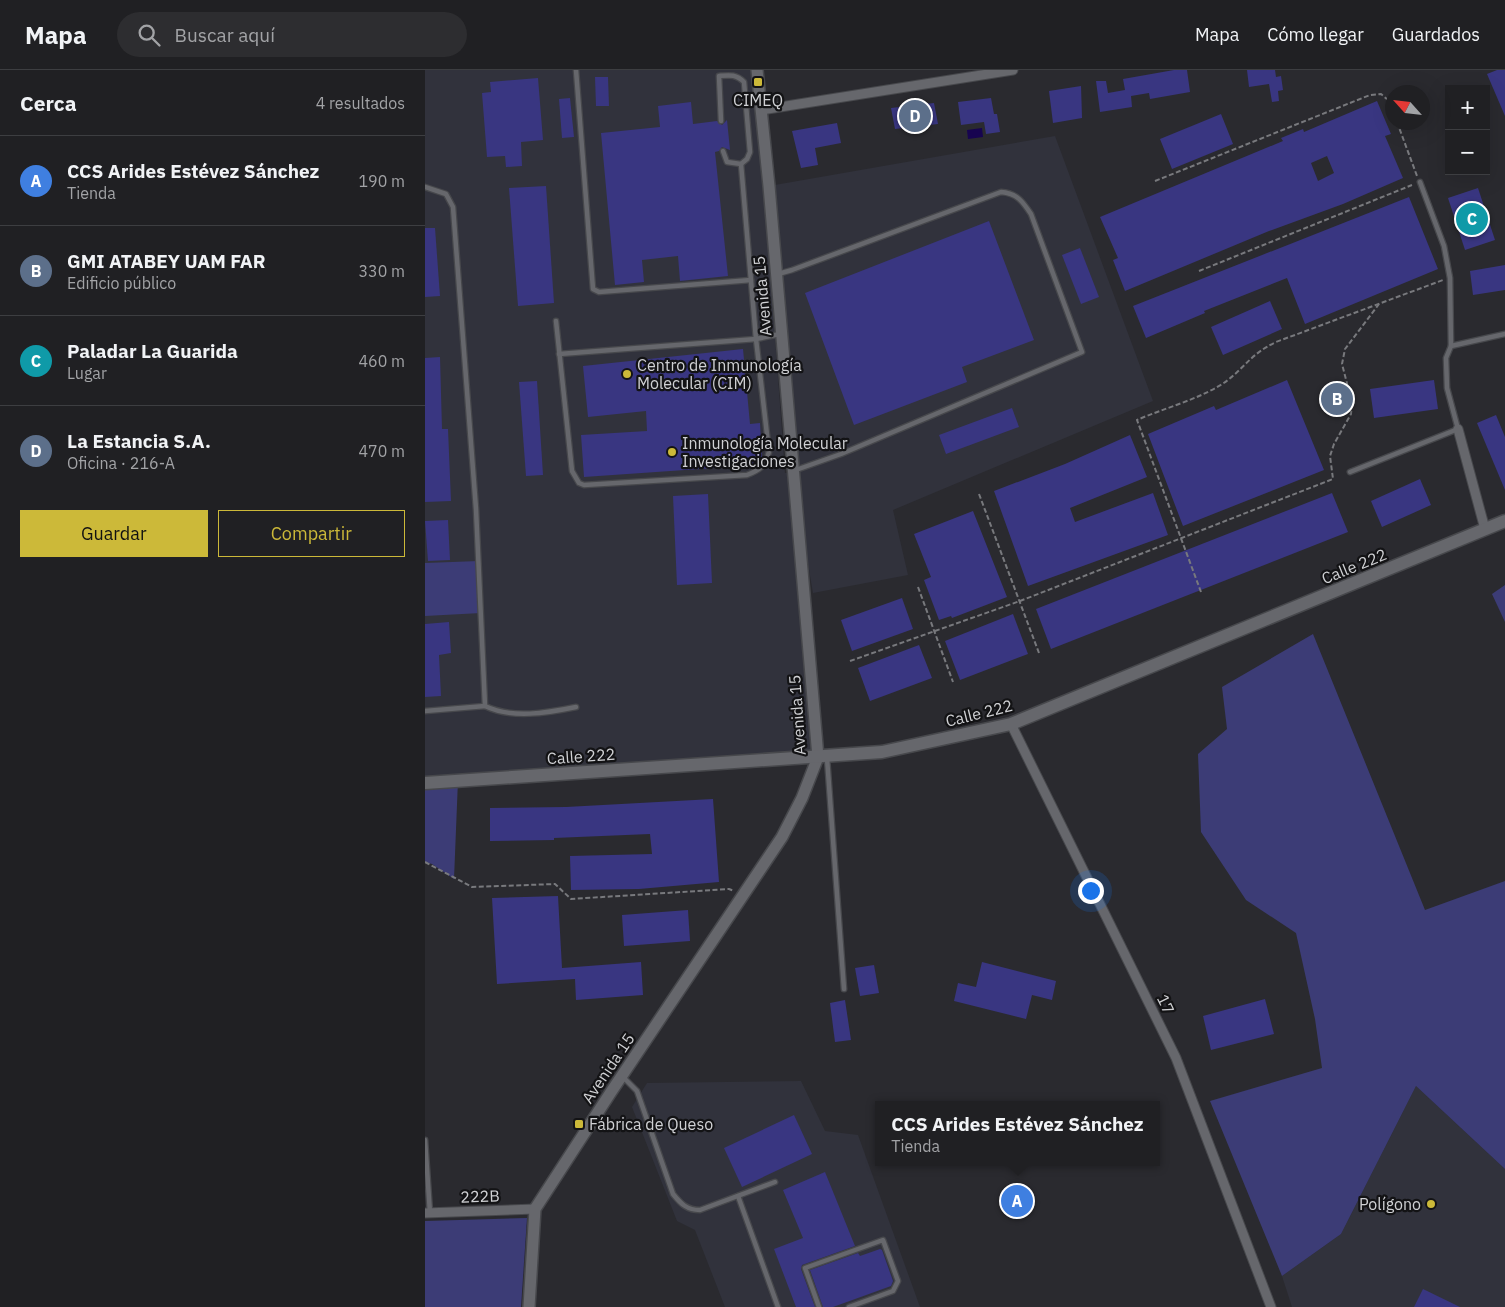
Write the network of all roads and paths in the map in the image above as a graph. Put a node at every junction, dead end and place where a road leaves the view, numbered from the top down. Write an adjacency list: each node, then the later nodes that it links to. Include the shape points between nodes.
1 (576, 70): 17 (lane, via 593,289 599,292)
2 (757, 70): 6 (street, Avenida 15)
3 (1013, 70): 6 (street)
4 (719, 73): 7 (lane); 10 (lane, via 739,77 744,82 749,152 747,160)
5 (1385, 97): 11 (path, via 1381,94 1371,95)
6 (761, 110): 15 (street, Avenida 15)
7 (721, 121)
8 (1400, 130): 12 (path)
9 (723, 151): 10 (lane, via 727,162)
10 (741, 164): 17 (lane)
11 (1155, 181)
12 (1420, 182): 14 (path); 16 (lane, via 1444,246)
13 (425, 187): 39 (lane, via 446,194 453,207 476,509)
14 (1199, 271)
15 (777, 274): 20 (street, Avenida 15); 26 (lane, via 1001,192 1009,192 1020,198 1031,214 1082,352)
16 (1450, 278): 18 (path); 23 (lane)
17 (751, 280): 22 (lane)
18 (1379, 304): 31 (path, via 1345,349 1342,364 1352,403 1351,414 1330,456 1333,479); 31 (path, via 1259,350 1228,380 1137,420)
19 (556, 321): 24 (lane)
20 (781, 333): 22 (lane); 26 (street, Avenida 15)
21 (1505, 334): 23 (lane)
22 (756, 339): 24 (lane); 24 (lane, via 769,452 766,463 747,475 579,483 572,470)
23 (1451, 346): 25 (lane, via 1446,358 1447,388)
24 (559, 354)
25 (1458, 428): 27 (lane); 30 (street)
26 (792, 472): 43 (street, Avenida 15)
27 (1350, 472)
28 (979, 494): 34 (path)
29 (1505, 521): 30 (main road, Calle 222)
30 (1485, 530): 42 (main road, Calle 222)
31 (1181, 539): 33 (path); 34 (path)
32 (919, 587): 35 (path)
33 (1201, 592)
34 (1020, 601): 35 (path); 36 (path)
35 (935, 632): 37 (path); 38 (path)
36 (1039, 653)
37 (850, 661)
38 (953, 682)
39 (485, 706): 40 (lane, via 512,713); 41 (lane)
40 (576, 707)
41 (425, 712)
42 (1011, 724): 43 (main road, Calle 222, via 882,752); 59 (street, 17, via 1176,1058)
43 (823, 757): 44 (main road, Calle 222); 46 (street, Avenida 15, via 782,836); 47 (lane)
44 (425, 783)
45 (425, 862): 46 (path, via 472,886 555,884 571,899 729,889)
46 (743, 896): 48 (street, Avenida 15)
47 (844, 989)
48 (621, 1076): 51 (lane, via 637,1091 673,1194 681,1204 700,1210); 52 (street, Avenida 15)
49 (425, 1140): 53 (lane)
50 (775, 1182): 51 (lane)
51 (738, 1196): 56 (lane)
52 (535, 1209): 53 (street, 222B); 55 (street, Avenida 15)
53 (427, 1213)
54 (865, 1304): 57 (lane, via 893,1291 898,1281 883,1240 805,1268); 58 (lane)
55 (529, 1307)
56 (778, 1307)
57 (819, 1307)
58 (849, 1307)
59 (1271, 1307)

